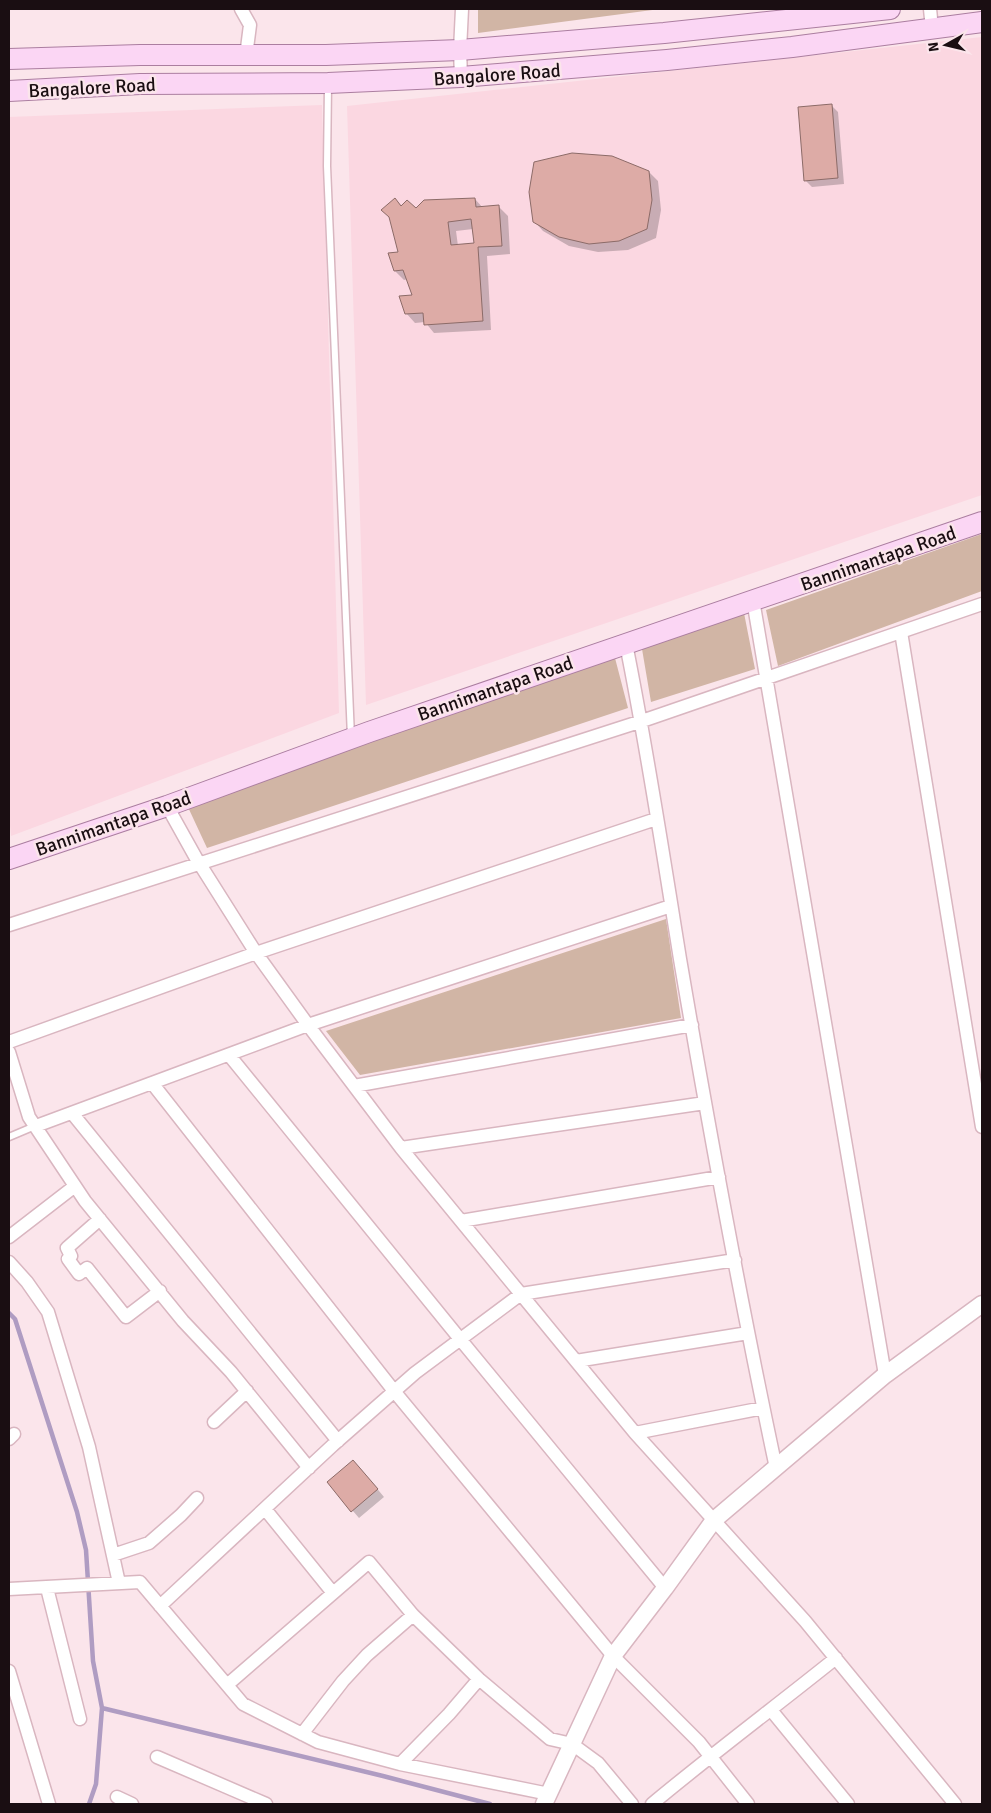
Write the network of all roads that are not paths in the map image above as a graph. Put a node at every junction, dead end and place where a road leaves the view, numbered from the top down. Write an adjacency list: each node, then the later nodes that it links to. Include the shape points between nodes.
1 (241, 9): 7 (street, via 250,25)
2 (462, 9): 6 (street)
3 (890, 9): 6 (main road, Bangalore Road)
4 (931, 18): 5 (main road, Bangalore Road); 9 (main road, Bangalore Road, via 792,47)
5 (982, 22)
6 (460, 50): 7 (main road, Bangalore Road); 9 (street)
7 (246, 56): 8 (main road, Bangalore Road)
8 (9, 59)
9 (461, 77): 10 (main road, Bangalore Road)
10 (328, 84): 11 (main road, Bangalore Road, via 140,84); 19 (lane, via 327,166)
11 (9, 91)
12 (982, 522): 13 (main road, Bannimantapa Road)
13 (754, 600): 16 (main road, Bannimantapa Road); 17 (street)
14 (982, 604): 15 (street)
15 (901, 632): 17 (street); 37 (street)
16 (626, 644): 18 (street); 19 (main road, Bannimantapa Road)
17 (768, 678): 18 (street); 53 (street)
18 (642, 721): 21 (street); 23 (street)
19 (351, 738): 20 (main road, Bannimantapa Road)
20 (167, 806): 22 (main road, Bannimantapa Road); 23 (street)
21 (656, 819): 24 (street); 26 (street)
22 (9, 859)
23 (200, 864): 25 (street); 26 (street)
24 (672, 906): 27 (street); 28 (street)
25 (9, 925)
26 (256, 953): 28 (street); 29 (street)
27 (692, 1025): 33 (street); 34 (street)
28 (308, 1026): 31 (street); 33 (street)
29 (9, 1042)
30 (9, 1052): 36 (street, via 29,1117)
31 (229, 1055): 32 (street); 51 (street)
32 (152, 1083): 35 (street); 55 (street)
33 (354, 1086): 39 (street)
34 (705, 1103): 39 (street); 40 (street)
35 (72, 1113): 36 (street); 59 (street)
36 (36, 1126): 38 (lane); 41 (street)
37 (982, 1128)
38 (9, 1137)
39 (401, 1148): 43 (street)
40 (719, 1176): 43 (street); 45 (street)
41 (75, 1186): 42 (street); 44 (street)
42 (100, 1219): 47 (street); 47 (street, via 67,1248 71,1256 68,1259 79,1274 87,1268 126,1317)
43 (461, 1221): 48 (street)
44 (9, 1237)
45 (736, 1260): 48 (street); 50 (street)
46 (9, 1262): 65 (street, via 48,1312 89,1448)
47 (160, 1291): 54 (street)
48 (521, 1294): 51 (street); 52 (street)
49 (982, 1304): 53 (street)
50 (748, 1333): 52 (street); 56 (street)
51 (460, 1339): 55 (street); 68 (street)
52 (576, 1361): 58 (street)
53 (884, 1375): 61 (street)
54 (246, 1391): 57 (street); 60 (street)
55 (394, 1391): 59 (street); 73 (street)
56 (763, 1408): 58 (street); 61 (street)
57 (214, 1422)
58 (635, 1434): 64 (street)
59 (338, 1441): 60 (street)
60 (309, 1468): 63 (street)
61 (776, 1468): 64 (street)
62 (197, 1498): 65 (street, via 149,1543)
63 (265, 1509): 70 (street); 71 (street)
64 (714, 1520): 68 (street); 74 (street)
65 (113, 1555): 66 (street)
66 (114, 1584): 67 (street); 71 (street, via 140,1582)
67 (47, 1588): 69 (street); 79 (street)
68 (665, 1588): 73 (street)
69 (9, 1589)
70 (333, 1593): 72 (street, via 369,1562); 77 (street)
71 (160, 1606): 77 (street)
72 (413, 1615): 76 (street); 80 (street, via 367,1656)
73 (613, 1656): 81 (street); 83 (street)
74 (836, 1658): 78 (street); 94 (street)
75 (9, 1671): 87 (street)
76 (479, 1679): 81 (street, via 550,1739); 84 (street)
77 (227, 1685): 80 (street, via 244,1704)
78 (771, 1710): 83 (street); 93 (street)
79 (80, 1719)
80 (302, 1734): 84 (street, via 318,1742)
81 (572, 1744): 86 (street); 90 (street, via 598,1763)
82 (156, 1756): 89 (street)
83 (710, 1756): 91 (street); 92 (street)
84 (400, 1764): 86 (street)
85 (117, 1798): 88 (street)
86 (546, 1800)
87 (49, 1804)
88 (132, 1804)
89 (266, 1804)
90 (632, 1804)
91 (652, 1804)
92 (748, 1804)
93 (848, 1804)
94 (955, 1804)

